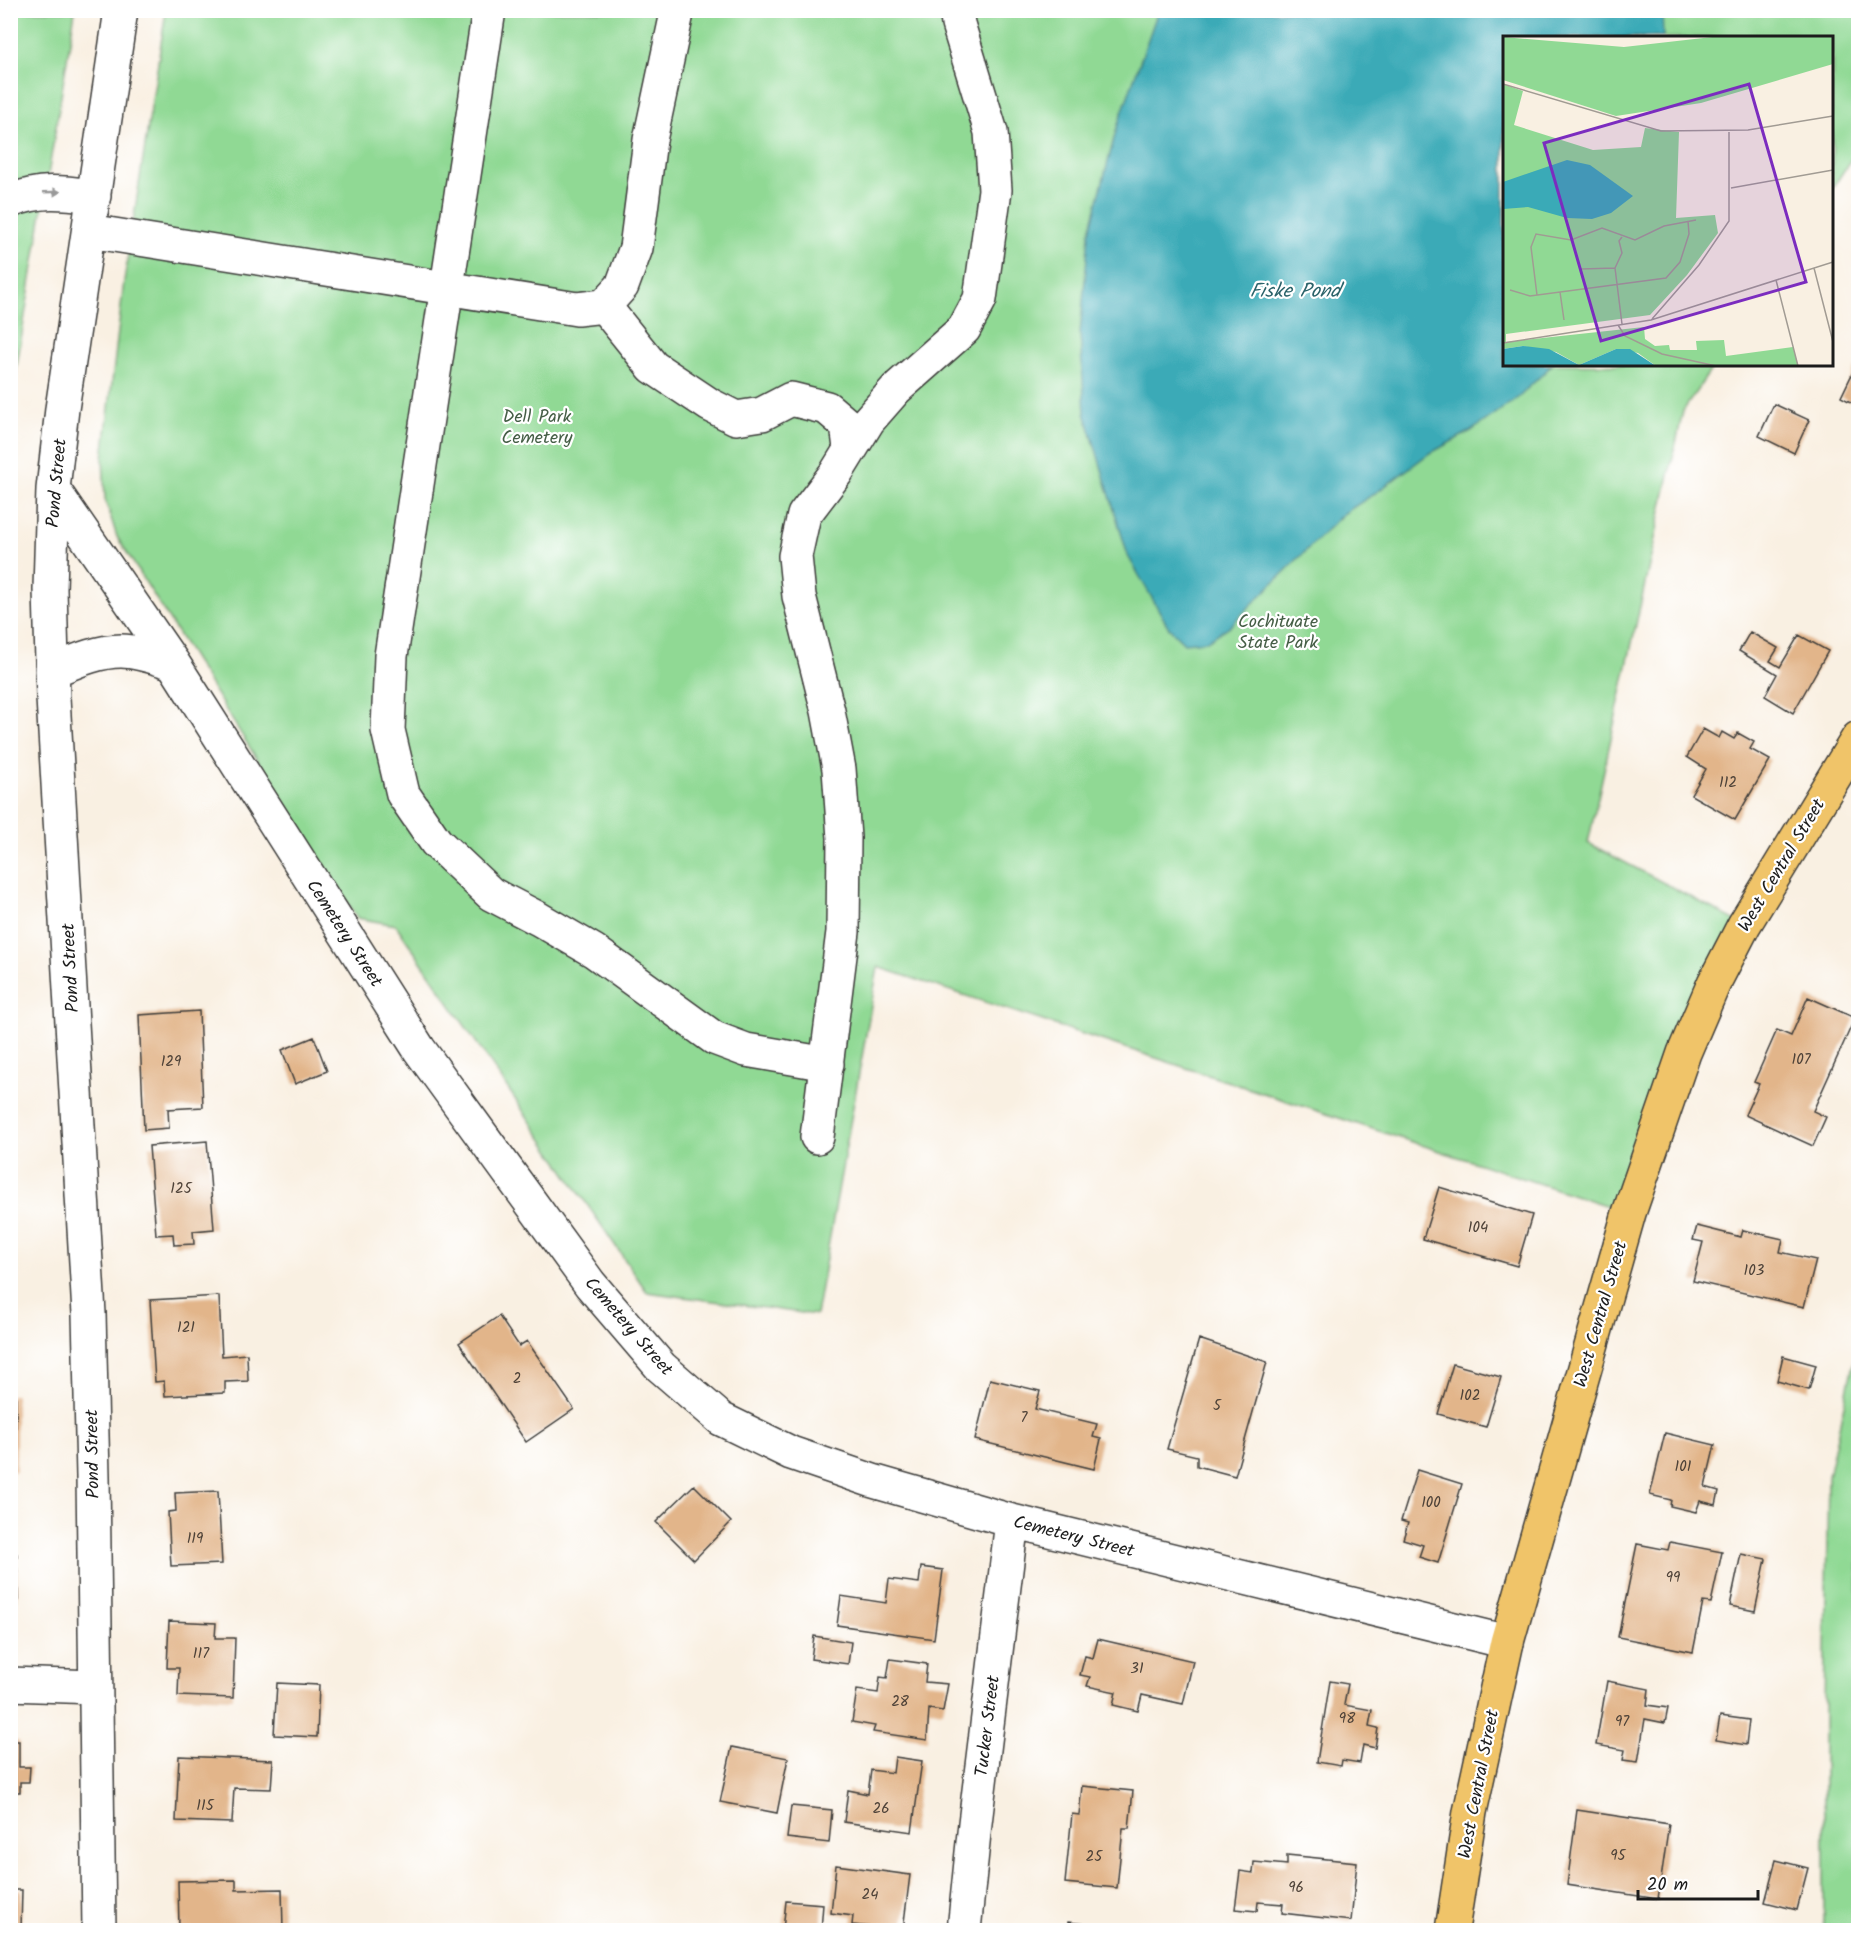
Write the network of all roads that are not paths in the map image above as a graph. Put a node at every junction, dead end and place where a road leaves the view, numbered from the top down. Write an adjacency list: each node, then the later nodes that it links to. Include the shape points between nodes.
1 (121, 10): 5 (street, Pond Street)
2 (489, 10): 8 (street)
3 (956, 10): 10 (street, via 991,132 995,190 980,299 964,329 896,389 867,421)
4 (677, 13): 9 (street, via 650,140 636,248 622,286)
5 (94, 196): 6 (street, one-way to 5, via 31,193); 7 (street, Pond Street)
6 (10, 201)
7 (89, 231): 8 (street); 11 (street, Pond Street)
8 (448, 289): 9 (street, via 577,309); 15 (street, via 391,656 388,730 403,794 436,843 491,894 594,951 714,1038 746,1050)
9 (604, 306): 10 (street, via 653,367 710,405 736,418 762,414 791,399 827,408 847,425)
10 (850, 448): 15 (street, via 804,515 795,556 798,596 828,711 840,780 843,932)
11 (53, 489): 12 (street, Cemetery Street); 13 (street, Pond Street)
12 (173, 663): 13 (street, via 122,651 93,655); 17 (street, Cemetery Street, via 419,1049 590,1284 661,1367 721,1419 791,1453)
13 (52, 671): 20 (street, Pond Street, via 89,1314)
14 (1858, 738): 18 (main road, West Central Street, via 1744,925 1684,1053 1629,1213)
15 (827, 1064): 16 (street)
16 (817, 1137)
17 (1012, 1521): 18 (street, Cemetery Street); 22 (street, Tucker Street)
18 (1507, 1642): 23 (main road, West Central Street, via 1470,1812)
19 (10, 1684): 20 (street)
20 (96, 1687): 21 (street, Pond Street)
21 (99, 1930)
22 (964, 1930)
23 (1452, 1930)

